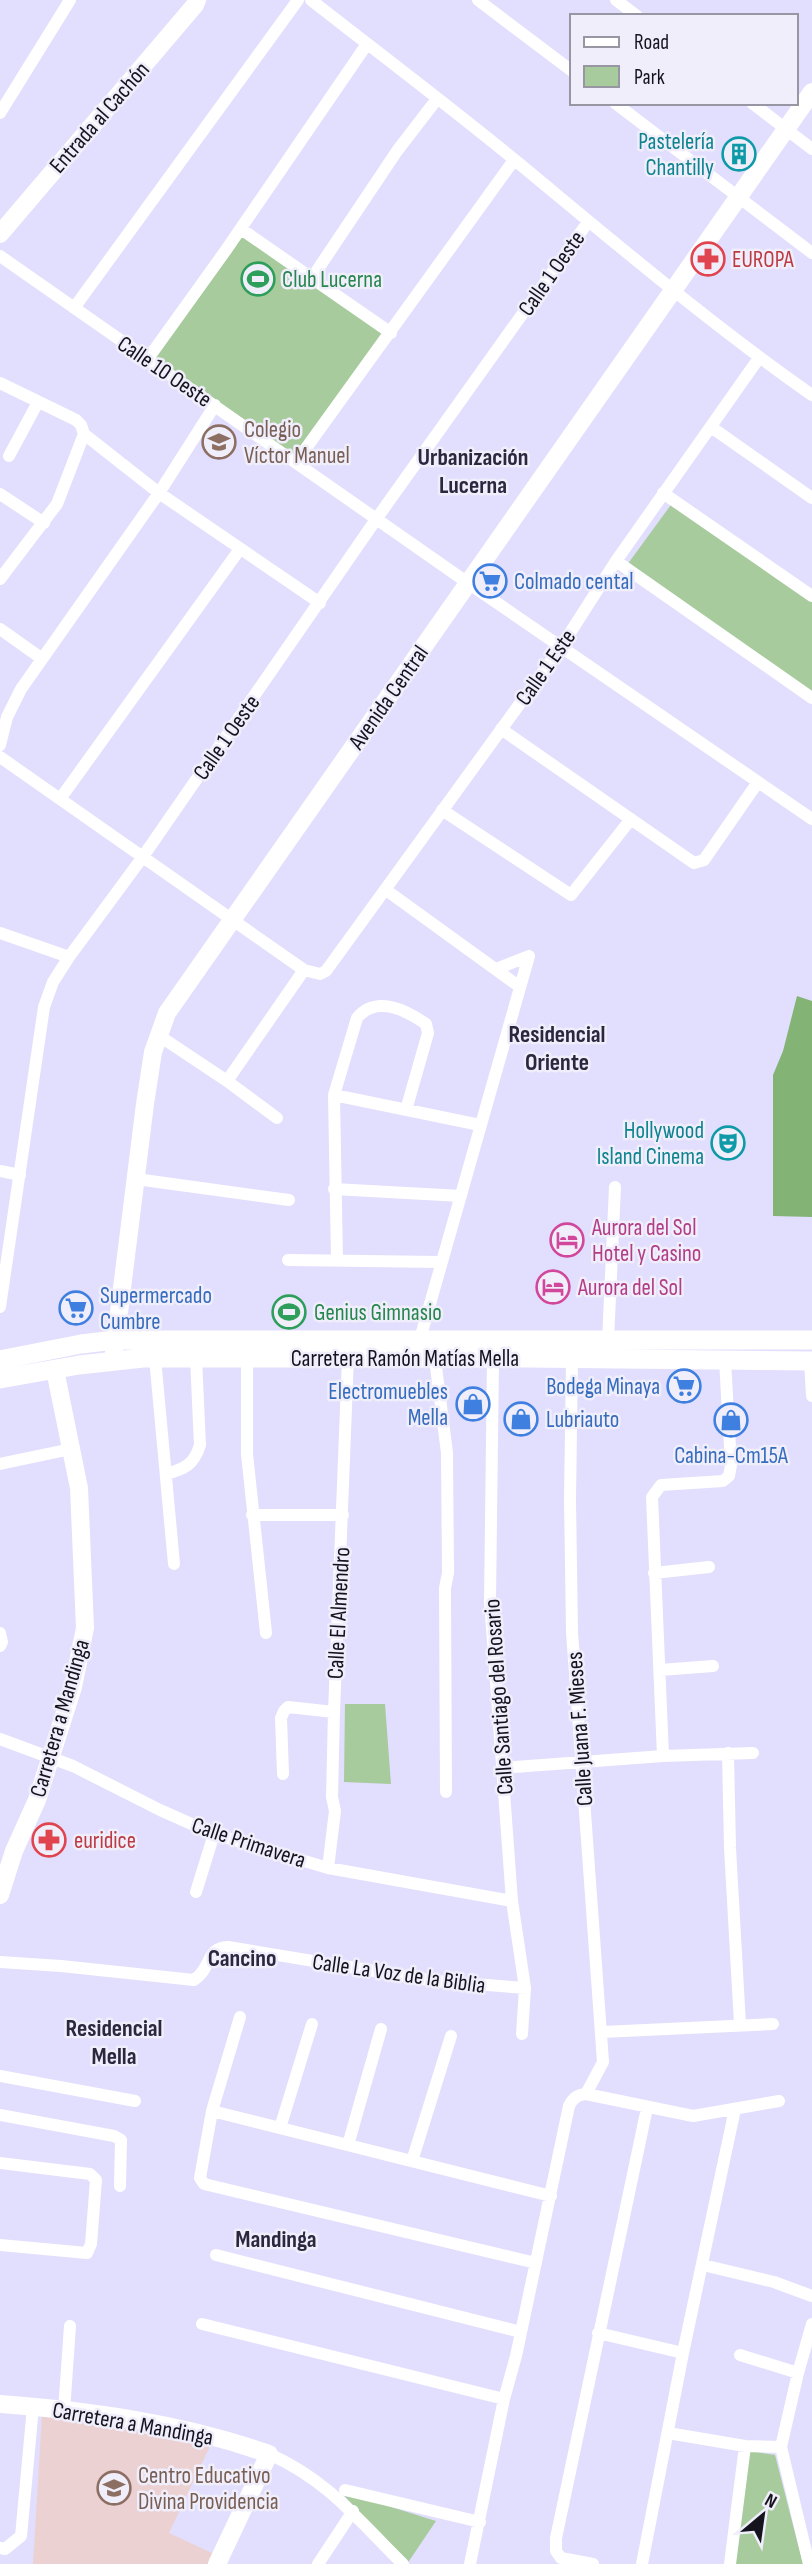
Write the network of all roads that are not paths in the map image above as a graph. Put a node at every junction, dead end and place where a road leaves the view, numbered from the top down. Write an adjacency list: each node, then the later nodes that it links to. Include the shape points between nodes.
1 (70, 0): 14 (street)
2 (197, 0): 21 (main road, Entrada al Cachón)
3 (298, 0): 26 (street)
4 (311, 0): 8 (street)
5 (478, 0): 9 (street)
6 (616, 0): 7 (street)
7 (634, 14)
8 (367, 44): 11 (street); 20 (street)
9 (570, 69)
10 (812, 92): 15 (main road, Avenida Central)
11 (437, 99): 17 (street); 24 (street)
12 (618, 105): 18 (street)
13 (755, 105): 15 (street)
14 (0, 113)
15 (786, 129): 16 (street); 18 (main road, Avenida Central)
16 (812, 149)
17 (514, 160): 19 (street); 27 (street)
18 (739, 197): 22 (street); 25 (main road, Avenida Central)
19 (588, 222): 25 (street); 42 (street, Calle 1 Oeste)
20 (241, 229): 24 (street); 29 (street)
21 (0, 234)
22 (812, 253)
23 (0, 256): 26 (street, Calle 10 Oeste)
24 (312, 278): 27 (street)
25 (672, 291): 28 (street); 47 (main road, Avenida Central)
26 (74, 307): 29 (street, Calle 10 Oeste)
27 (391, 333): 37 (street)
28 (759, 358): 31 (street); 34 (street, Calle 1 Este)
29 (147, 360): 33 (street, Calle 10 Oeste)
30 (0, 383): 32 (street)
31 (812, 395)
32 (38, 402): 35 (street, via 76,420); 36 (street)
33 (215, 405): 37 (street, Calle 10 Oeste); 39 (street)
34 (711, 427): 38 (street, Calle 1 Este); 41 (street)
35 (84, 434): 39 (street); 43 (street, via 57,505)
36 (9, 456)
37 (296, 462): 42 (street, Calle 10 Oeste)
38 (663, 492): 45 (street, Calle 1 Este); 48 (street)
39 (159, 493): 44 (street); 52 (street)
40 (0, 494): 43 (street)
41 (812, 498)
42 (377, 518): 47 (street, Calle 10 Oeste); 49 (street, Calle 1 Oeste)
43 (44, 523): 46 (street)
44 (240, 549): 49 (street); 58 (street)
45 (616, 561): 51 (street, Calle 1 Este); 53 (street)
46 (0, 579)
47 (467, 583): 51 (street, Calle 10 Oeste); 64 (main road, Avenida Central)
48 (812, 596)
49 (320, 603): 62 (street, Calle 1 Oeste)
50 (0, 629): 52 (street)
51 (561, 647): 54 (street, Calle 1 Este); 57 (street, Calle 10 Oeste)
52 (41, 658): 55 (street, via 13,703)
53 (812, 698)
54 (501, 729): 59 (street, Calle 1 Este); 61 (street)
55 (0, 745)
56 (0, 757): 58 (street)
57 (758, 782): 60 (street, Calle 10 Oeste); 61 (street, via 704,860 694,863)
58 (60, 799): 62 (street)
59 (442, 810): 61 (street, via 571,895); 63 (street, Calle 1 Este)
60 (812, 818)
61 (631, 819)
62 (142, 858): 64 (street); 66 (street, Calle 1 Oeste)
63 (386, 890): 67 (street); 68 (street, Calle 1 Este, via 326,971)
64 (232, 919): 68 (street); 70 (main road, Avenida Central, via 177,997)
65 (0, 933): 66 (street)
66 (69, 957): 77 (street, Calle 1 Oeste, via 44,1007)
67 (495, 969): 69 (street); 69 (street, via 529,956)
68 (304, 970): 71 (street)
69 (520, 987): 75 (street)
70 (158, 1035): 71 (street); 78 (main road, Avenida Central)
71 (227, 1080): 74 (street)
72 (334, 1095): 73 (street); 73 (street, via 357,1018 380,1005 398,1008 426,1024 428,1032); 80 (street)
73 (406, 1110): 75 (street)
74 (277, 1118)
75 (480, 1125): 81 (street)
76 (0, 1171): 77 (street)
77 (20, 1175): 83 (street, Calle 1 Oeste)
78 (136, 1179): 82 (street); 88 (main road, Avenida Central)
79 (615, 1187): 90 (street)
80 (334, 1189): 81 (street); 85 (street)
81 (461, 1196): 86 (street)
82 (289, 1200)
83 (5, 1242): 87 (street, Calle 1 Oeste)
84 (288, 1260): 85 (street)
85 (337, 1261): 86 (street)
86 (441, 1262): 91 (street)
87 (0, 1307)
88 (115, 1340): 91 (main road, Carretera Ramón Matías Mella); 99 (main road, Carretera Ramón Matías Mella); 100 (main road, Avenida Central)
89 (812, 1340): 90 (main road, Carretera Ramón Matías Mella)
90 (608, 1341): 91 (main road, Carretera Ramón Matías Mella)
91 (417, 1349): 92 (main road, Carretera Ramón Matías Mella); 96 (main road, Carretera Ramón Matías Mella)
92 (348, 1357): 95 (main road, Carretera Ramón Matías Mella); 109 (street, Calle El Almendro)
93 (155, 1358): 94 (main road, Carretera Ramón Matías Mella); 100 (main road, Carretera Ramón Matías Mella); 108 (street)
94 (196, 1358): 95 (main road, Carretera Ramón Matías Mella); 108 (street, via 200,1445 186,1468)
95 (247, 1358): 110 (street)
96 (435, 1359): 97 (main road, Carretera Ramón Matías Mella); 126 (street, via 447,1453)
97 (493, 1359): 98 (main road, Carretera Ramón Matías Mella); 124 (street, Calle Santiago del Rosario, via 490,1601)
98 (572, 1359): 101 (main road, Carretera Ramón Matías Mella); 123 (street, Calle Juana F. Mieses, via 572,1632)
99 (0, 1360)
100 (113, 1360): 103 (main road, Carretera Ramón Matías Mella)
101 (725, 1360): 102 (main road, Carretera Ramón Matías Mella); 113 (street, via 729,1476 723,1481 662,1485 651,1510)
102 (811, 1361): 105 (street)
103 (55, 1370): 104 (main road, Carretera Ramón Matías Mella); 106 (main road, Carretera a Mandinga)
104 (0, 1379)
105 (812, 1396)
106 (71, 1449): 107 (street); 122 (main road, Carretera a Mandinga, via 79,1488 85,1628)
107 (0, 1464)
108 (166, 1474): 111 (street)
109 (343, 1514): 110 (street); 117 (street, Calle El Almendro)
110 (252, 1516): 114 (street)
111 (174, 1564)
112 (709, 1567): 113 (street)
113 (654, 1573): 116 (street)
114 (266, 1633)
115 (713, 1666): 116 (street)
116 (660, 1670): 121 (street)
117 (334, 1712): 125 (street, via 288,1707 284,1711); 129 (street, Calle El Almendro, via 335,1811)
118 (0, 1738): 122 (street, Calle Primavera)
119 (728, 1753): 120 (street); 121 (street); 137 (street)
120 (752, 1753)
121 (663, 1756): 123 (street)
122 (51, 1757): 127 (street, Calle Primavera); 128 (main road, Carretera a Mandinga, via 37,1800)
123 (582, 1761): 124 (street); 140 (street, Calle Juana F. Mieses)
124 (502, 1768): 132 (street, Calle Santiago del Rosario)
125 (283, 1774)
126 (446, 1792)
127 (214, 1834): 129 (street, Calle Primavera); 130 (street)
128 (7, 1851): 131 (main road, Carretera a Mandinga)
129 (328, 1868): 132 (street, Calle Primavera)
130 (196, 1892)
131 (0, 1895)
132 (512, 1901): 134 (street, Calle Santiago del Rosario)
133 (0, 1962): 134 (street, Calle La Voz de la Biblia, via 194,1980 206,1970 213,1952 228,1947 435,1981)
134 (524, 1988): 141 (street, Calle Santiago del Rosario)
135 (240, 2017): 149 (street)
136 (312, 2024): 151 (street)
137 (740, 2024): 138 (street); 140 (street)
138 (773, 2024)
139 (381, 2029): 152 (street)
140 (602, 2032): 144 (street, Calle Juana F. Mieses, via 603,2062)
141 (522, 2034)
142 (451, 2036): 153 (street)
143 (0, 2076): 145 (street)
144 (586, 2094): 147 (street); 156 (street, via 578,2095 569,2106)
145 (135, 2101)
146 (779, 2101): 148 (street)
147 (647, 2108): 148 (street, via 693,2116); 166 (street)
148 (735, 2109): 160 (street)
149 (212, 2111): 151 (street); 159 (street, via 200,2178 204,2184)
150 (0, 2115): 155 (street, via 121,2140)
151 (280, 2128): 152 (street)
152 (348, 2145): 153 (street)
153 (412, 2161): 156 (street)
154 (0, 2163): 157 (street, via 90,2174 96,2180 87,2253)
155 (120, 2186)
156 (551, 2196): 159 (street)
157 (0, 2245)
158 (216, 2255): 165 (street)
159 (536, 2263): 165 (street)
160 (704, 2265): 161 (street); 167 (street)
161 (812, 2296)
162 (202, 2324): 170 (street)
163 (812, 2324): 169 (street)
164 (71, 2326): 173 (street)
165 (521, 2332): 170 (street)
166 (598, 2333): 167 (street); 186 (street, via 556,2538 561,2558)
167 (683, 2353): 174 (street)
168 (740, 2355): 169 (street)
169 (798, 2373): 176 (street)
170 (503, 2399): 180 (street)
171 (0, 2404): 172 (main road, Carretera a Mandinga)
172 (33, 2407): 173 (main road, Carretera a Mandinga); 181 (street, via 21,2536)
173 (64, 2411): 177 (main road, Carretera a Mandinga, via 151,2422 220,2437)
174 (668, 2433): 175 (street); 187 (street)
175 (745, 2446): 176 (street); 188 (street)
176 (781, 2448): 189 (street)
177 (269, 2454): 179 (street, via 304,2471); 182 (main road)
178 (345, 2490): 180 (street)
179 (353, 2511): 183 (street); 184 (street)
180 (480, 2522): 185 (street)
181 (0, 2548)
182 (217, 2564)
183 (318, 2564)
184 (403, 2564)
185 (470, 2564)
186 (593, 2564)
187 (642, 2564)
188 (730, 2564)
189 (809, 2564)

